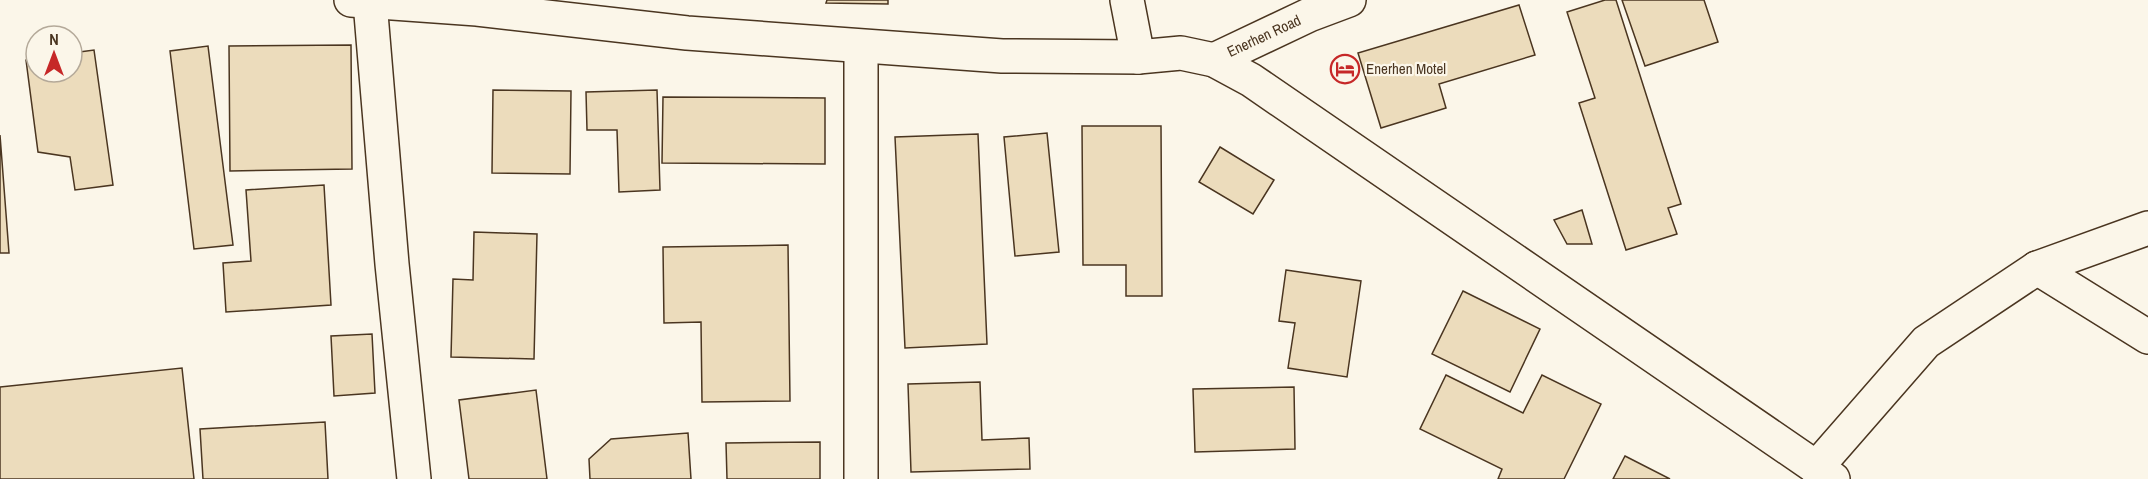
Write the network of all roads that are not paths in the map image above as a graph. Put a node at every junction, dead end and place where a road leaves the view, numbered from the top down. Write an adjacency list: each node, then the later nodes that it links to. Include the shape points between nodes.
1 (1127, 0): 6 (street)
2 (1349, 0): 7 (street, Enerhen Road)
3 (360, 1): 4 (street); 12 (street)
4 (477, 5): 5 (street, via 687,33)
5 (861, 47): 6 (street, via 1002,56); 13 (street)
6 (1138, 57): 7 (street, via 1181,53)
7 (1214, 60): 11 (street, via 1251,80)
8 (2148, 228): 9 (street)
9 (2037, 268): 10 (street); 11 (street, via 1926,342)
10 (2148, 337)
11 (1824, 474)
12 (414, 479)
13 (861, 479)

